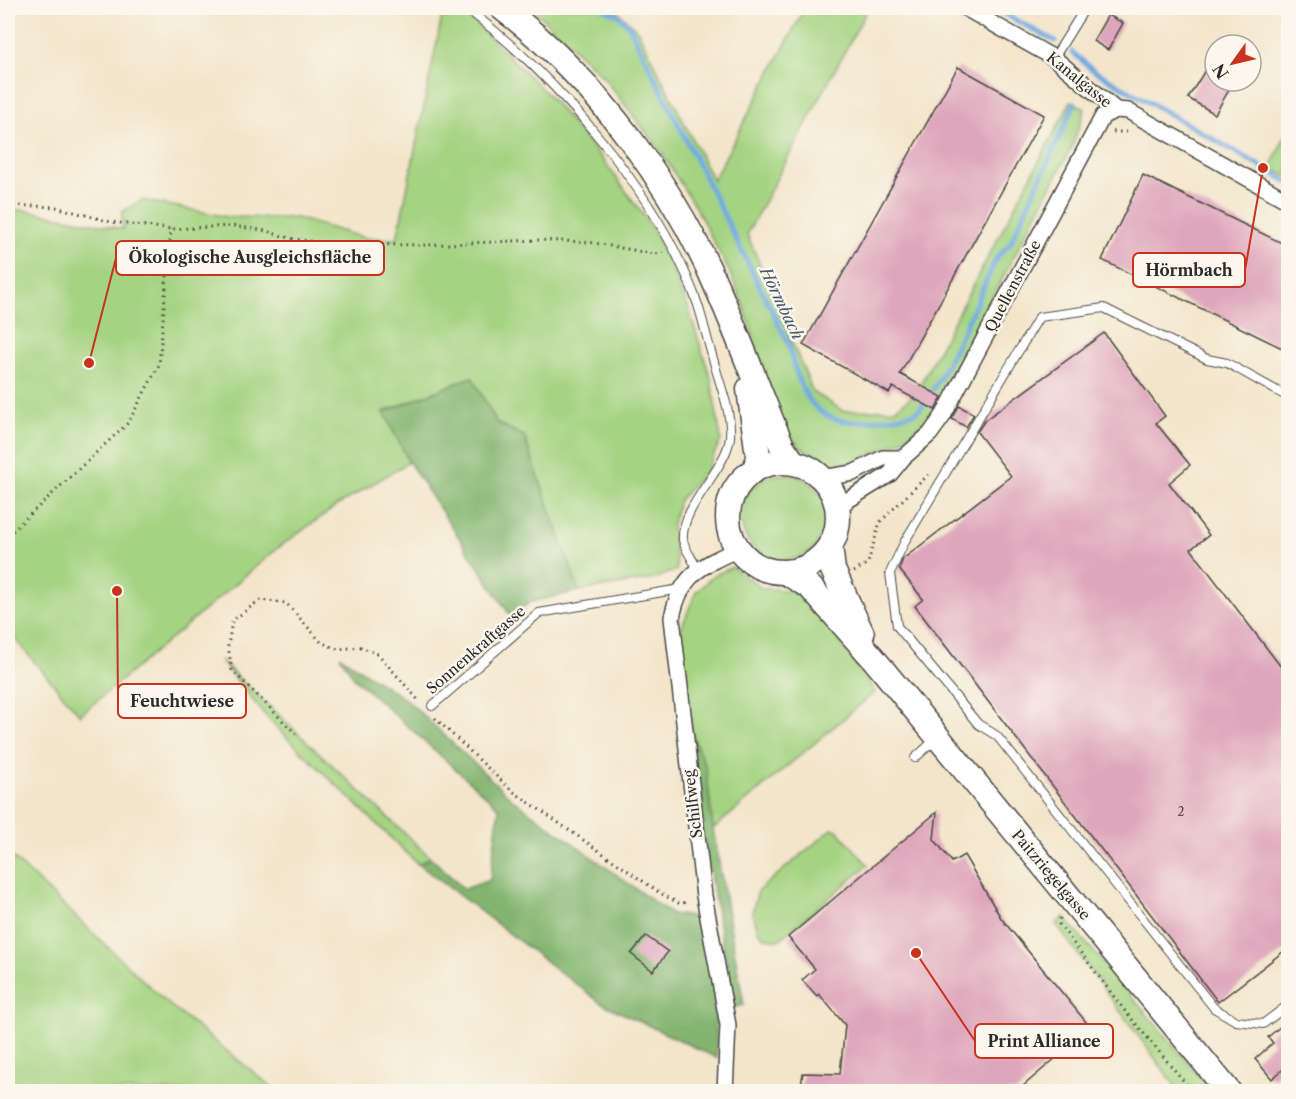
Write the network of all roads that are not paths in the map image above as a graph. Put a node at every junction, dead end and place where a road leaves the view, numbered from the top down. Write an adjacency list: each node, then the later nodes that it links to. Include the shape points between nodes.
1 (466, 8): 17 (lane, via 545,76 576,112 645,202 698,304 727,409 730,439 686,519 683,541)
2 (502, 8): 8 (main road, via 587,84 647,162 722,297)
3 (965, 8): 5 (street, Kanalgasse)
4 (1084, 8): 5 (lane)
5 (1054, 58): 6 (street, Kanalgasse)
6 (1116, 110): 7 (street, Kanalgasse, via 1128,111); 10 (street, Quellenstraße, via 1103,116 943,416)
7 (1288, 201)
8 (745, 360): 11 (main road, via 782,446); 12 (main road, via 758,456)
9 (1288, 397): 24 (lane, via 1227,363 1207,359 1104,308 1039,317 905,541 890,573 897,626 978,724 997,736 1214,1008 1236,1021 1263,1024)
10 (903, 458): 13 (street, via 883,458 853,473); 14 (street, Quellenstraße, via 890,474)
11 (793, 462): 12 (main road, via 774,462); 13 (main road)
12 (756, 468): 16 (main road, via 732,496 729,523)
13 (822, 478): 14 (main road)
14 (837, 507): 15 (main road, via 837,527)
15 (830, 546): 18 (main road, via 811,564); 20 (main road, Paitzriegelgasse, via 833,570)
16 (735, 555): 17 (street, Schilfweg); 18 (main road)
17 (697, 568): 19 (street, Schilfweg)
18 (780, 578): 20 (main road, Paitzriegelgasse, via 810,587)
19 (680, 589): 21 (lane, Sonnenkraftgasse, via 538,613); 25 (street, Schilfweg, via 672,618 704,896 728,1025)
20 (873, 658): 22 (main road, Paitzriegelgasse)
21 (431, 710)
22 (937, 738): 23 (lane); 26 (main road, Paitzriegelgasse)
23 (915, 758)
24 (1288, 1005)
25 (725, 1092)
26 (1229, 1092)

